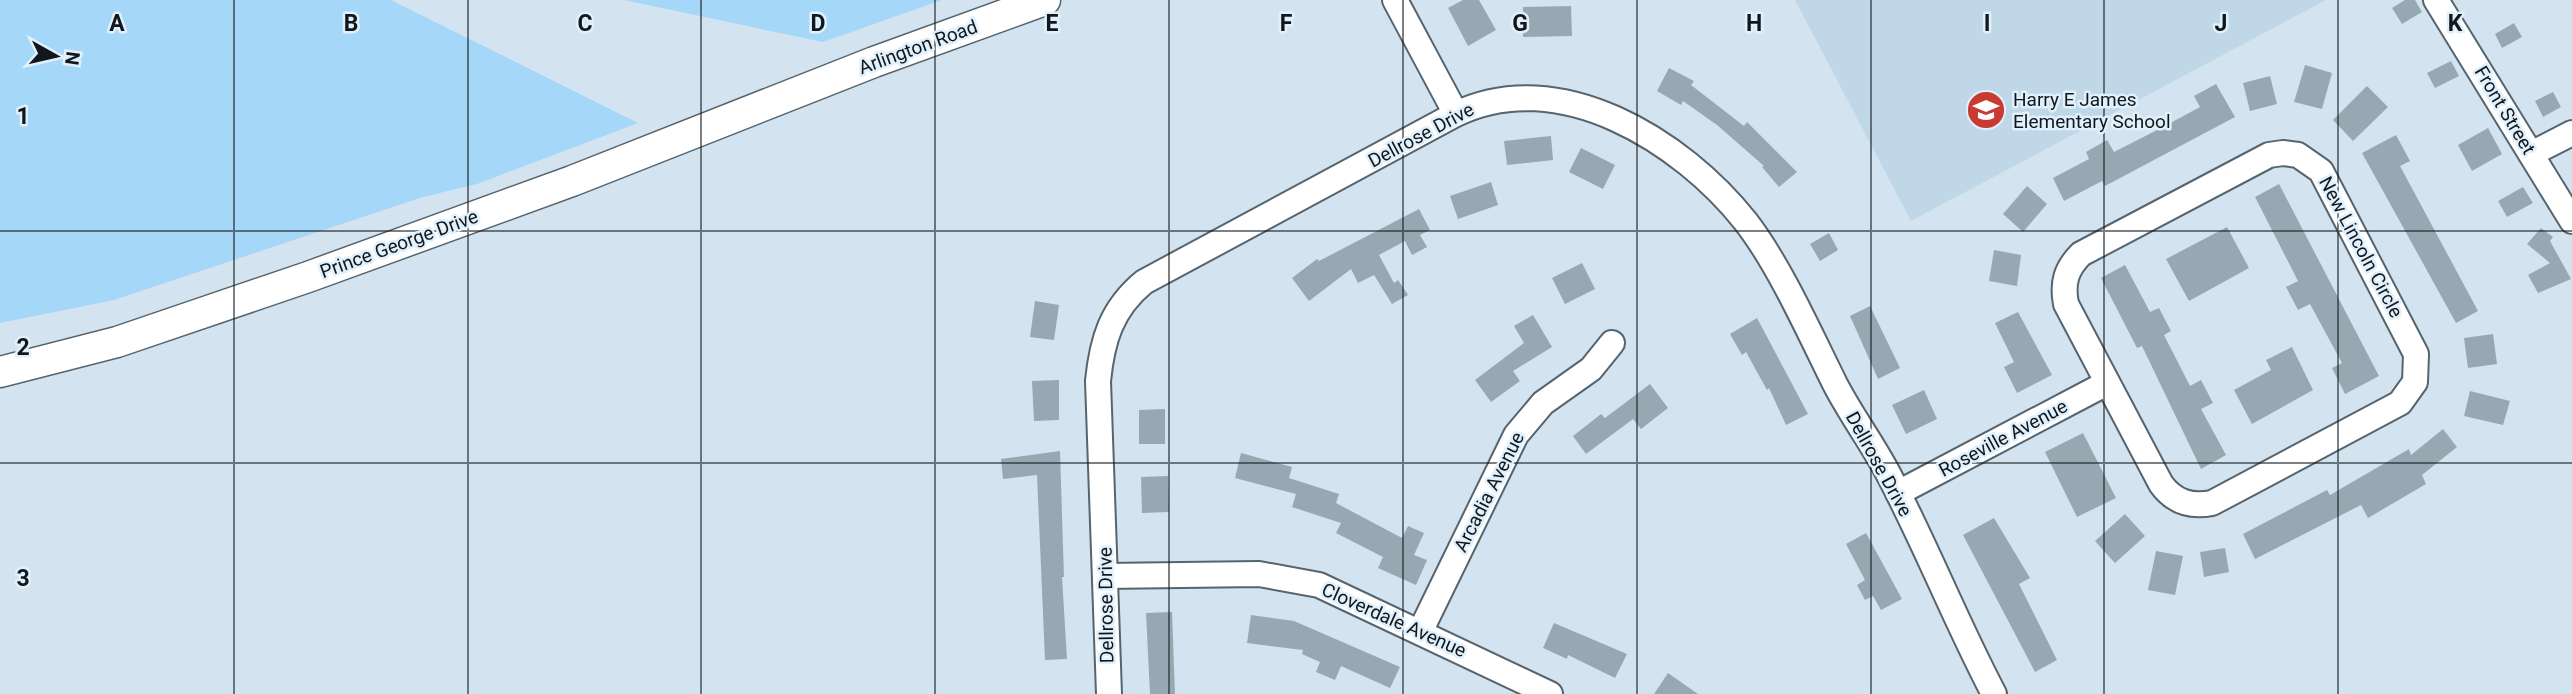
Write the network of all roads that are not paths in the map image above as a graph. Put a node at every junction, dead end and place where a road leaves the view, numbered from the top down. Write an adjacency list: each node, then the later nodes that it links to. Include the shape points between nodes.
1 (1045, 0): 4 (main road, Arlington Road)
2 (1395, 0): 5 (street)
3 (2436, 0): 7 (street, Front Street)
4 (792, 95): 10 (main road, Prince George Drive, via 308,277 117,342)
5 (1456, 114): 12 (street, Dellrose Drive, via 1481,102 1509,97 1565,101 1631,128 1701,175 1747,224); 13 (street, Dellrose Drive, via 1144,282 1116,312 1106,334 1098,381)
6 (2572, 132): 7 (street)
7 (2531, 154): 8 (street, Front Street)
8 (2572, 222)
9 (1612, 343): 14 (street, Arcadia Avenue, via 1591,369 1543,402 1516,435)
10 (0, 372)
11 (2107, 383): 11 (street, New Lincoln Circle, via 2066,304 2064,279 2071,264 2116,235 2269,155 2283,153 2313,162 2335,193 2416,354 2418,368 2410,393 2400,403 2212,503 2199,505 2165,490); 12 (street, Roseville Avenue)
12 (1898, 492): 17 (street, Dellrose Drive)
13 (1105, 576): 14 (street, Cloverdale Avenue, via 1259,574 1289,578 1331,589); 15 (street, Dellrose Drive)
14 (1421, 631): 16 (street, Cloverdale Avenue)
15 (1109, 694)
16 (1550, 694)
17 (1994, 694)

